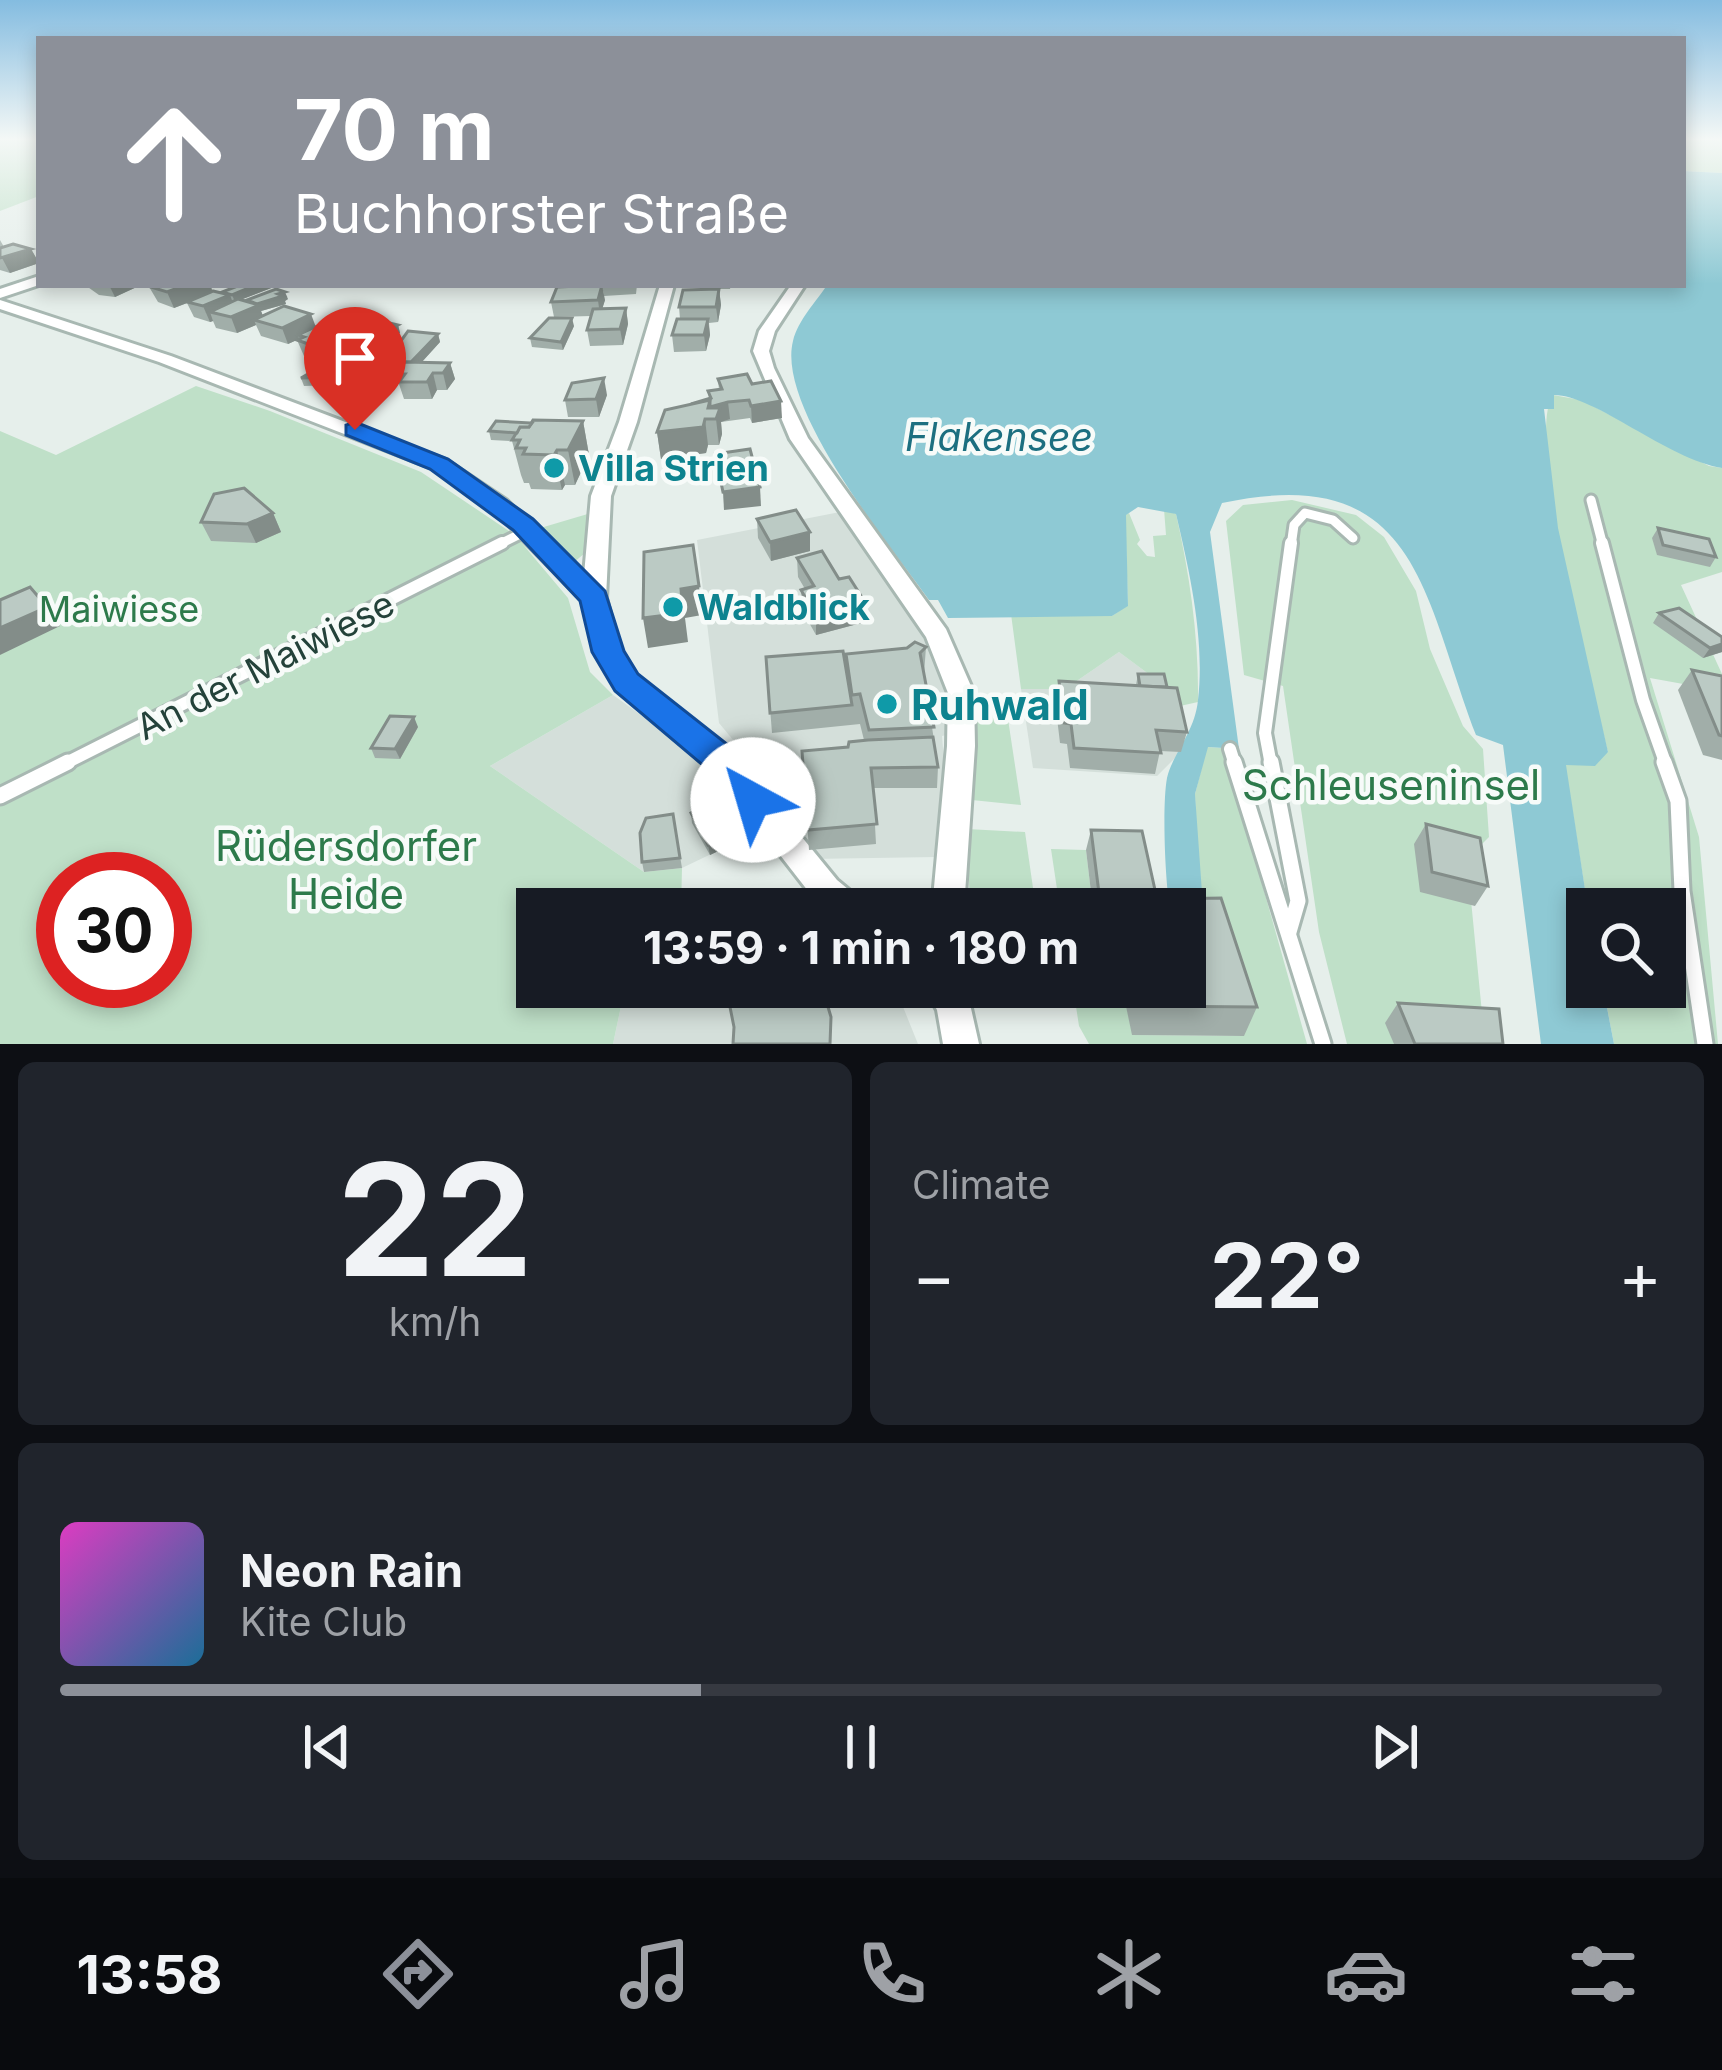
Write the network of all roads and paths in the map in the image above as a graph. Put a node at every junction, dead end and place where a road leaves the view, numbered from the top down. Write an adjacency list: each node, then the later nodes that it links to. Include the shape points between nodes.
1 (36, 281): 4 (street)
2 (666, 288): 9 (street, via 601,496)
3 (796, 288): 13 (street, via 767,331 766,368 799,440 937,635 961,693)
4 (0, 294)
5 (0, 304): 7 (street, via 439,464)
6 (1591, 500): 18 (lane, via 1678,801)
7 (528, 530): 9 (street); 11 (lane, An der Maiwiese)
8 (1353, 538): 14 (lane, via 1325,515 1305,513 1294,525 1265,733 1298,901)
9 (594, 598): 12 (street, via 608,652 627,682 724,762)
10 (1230, 749): 14 (lane)
11 (0, 796)
12 (824, 888)
13 (950, 888)
14 (1288, 932): 17 (lane)
15 (955, 1008): 16 (street)
16 (968, 1039)
17 (1323, 1044)
18 (1705, 1044)

